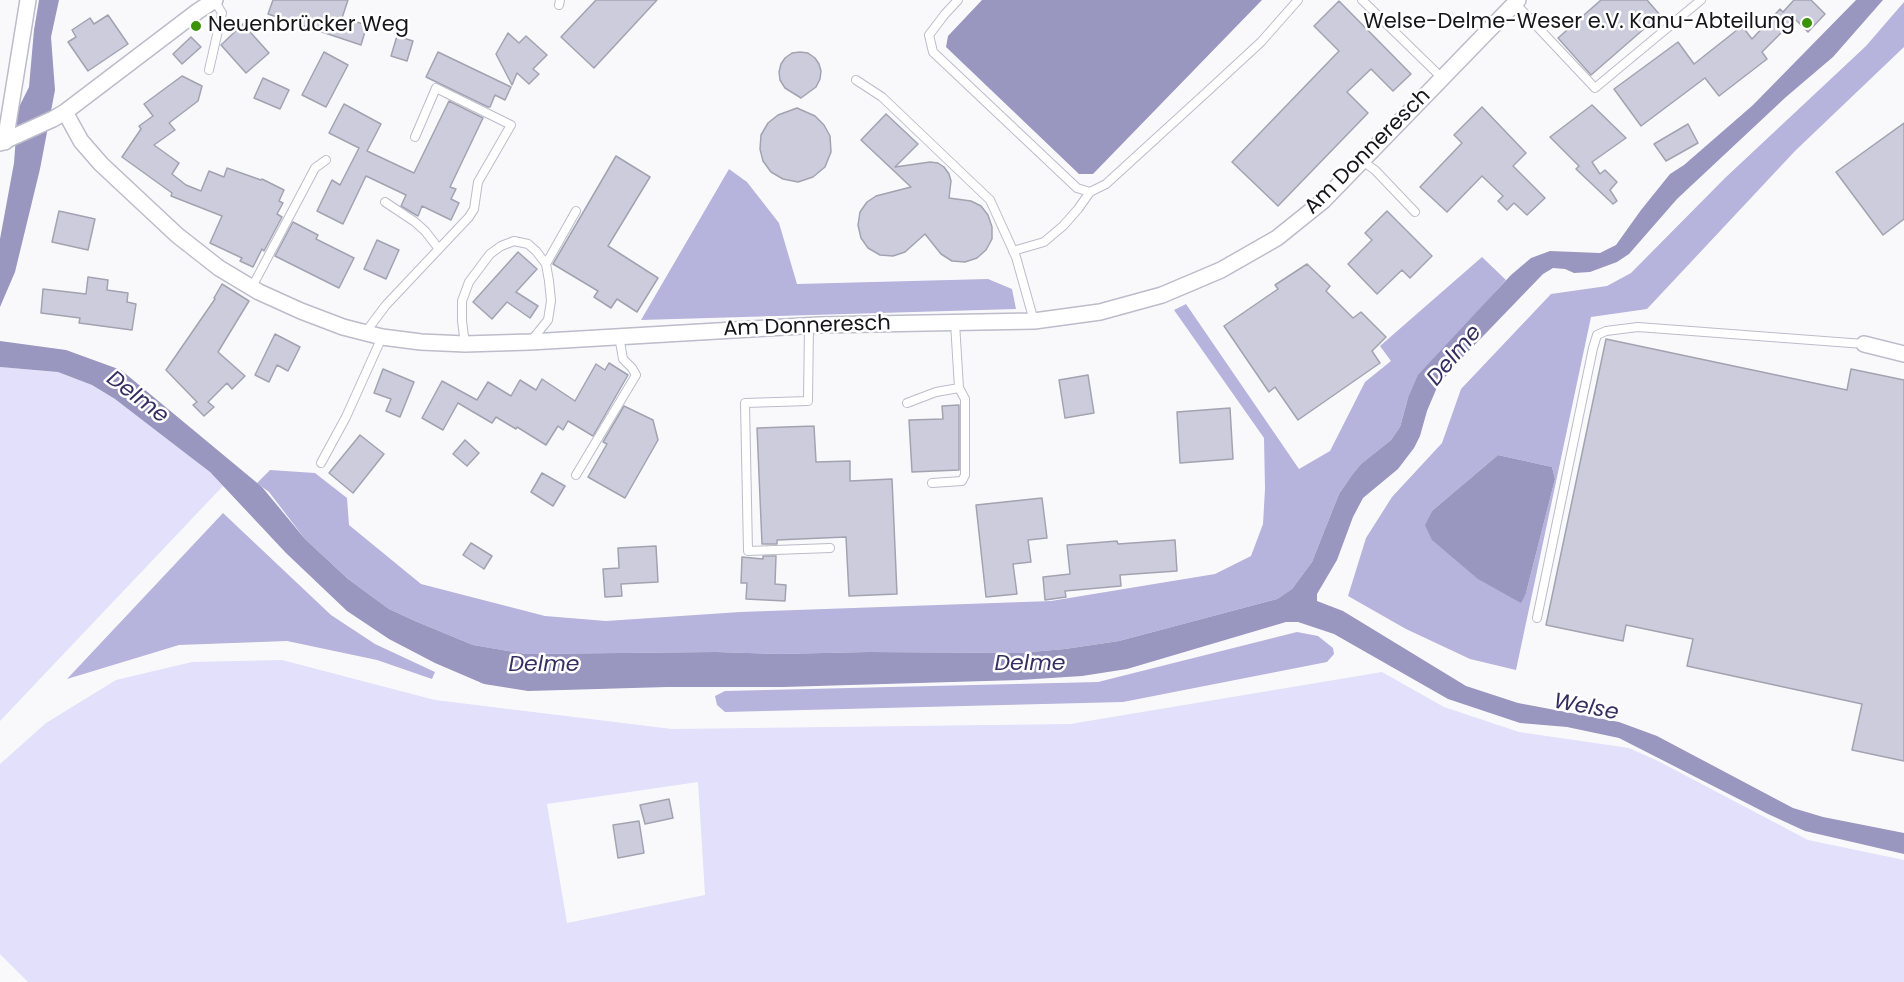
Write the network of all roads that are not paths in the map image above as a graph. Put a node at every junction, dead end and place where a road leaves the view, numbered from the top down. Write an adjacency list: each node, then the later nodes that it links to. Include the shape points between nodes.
1 (27, 0): 13 (street)
2 (215, 0): 8 (lane, via 222,14); 11 (street)
3 (958, 0): 16 (lane, via 929,35 933,52 1077,188)
4 (1298, 0): 16 (lane, via 1261,42 1106,184)
5 (1362, 0): 9 (lane)
6 (1701, 0): 7 (lane, via 1595,88)
7 (1516, 1): 9 (street, Am Donneresch)
8 (209, 70)
9 (1442, 78): 15 (street, Am Donneresch)
10 (856, 80): 21 (lane, via 882,97 990,200)
11 (59, 116): 13 (street); 23 (street, Am Donneresch, via 101,164 177,235 219,268)
12 (415, 137): 20 (lane, via 436,88 511,124 477,182 474,209)
13 (2, 142)
14 (326, 160): 23 (lane, via 315,168)
15 (1362, 161): 19 (lane); 24 (street, Am Donneresch, via 1323,201 1277,238 1221,270 1162,295 1100,312)
16 (1090, 192): 21 (lane, via 1063,226 1044,242)
17 (385, 202): 20 (lane, via 415,222)
18 (576, 211): 22 (lane)
19 (1415, 212)
20 (439, 249): 27 (lane)
21 (1013, 251): 24 (lane)
22 (546, 264): 30 (lane, via 551,301 548,320); 31 (lane, via 528,244 514,241 490,254 469,282 462,301)
23 (252, 287): 27 (street, Am Donneresch, via 301,311)
24 (1034, 321): 25 (street, Am Donneresch)
25 (955, 322): 26 (street, Am Donneresch); 34 (lane)
26 (809, 326): 28 (street, Am Donneresch); 39 (lane, via 808,401 745,403 748,550)
27 (364, 333): 29 (street, Am Donneresch)
28 (619, 336): 30 (street, Am Donneresch); 37 (lane, via 623,359 636,375)
29 (381, 337): 31 (street, Am Donneresch); 36 (lane)
30 (530, 342): 31 (street, Am Donneresch)
31 (465, 344)
32 (1864, 344): 33 (street); 40 (lane, via 1638,327 1597,335)
33 (1904, 354)
34 (959, 388): 35 (lane); 38 (lane, via 965,399 965,475 962,481)
35 (907, 403)
36 (321, 463)
37 (576, 475)
38 (932, 483)
39 (830, 548)
40 (1537, 618)

